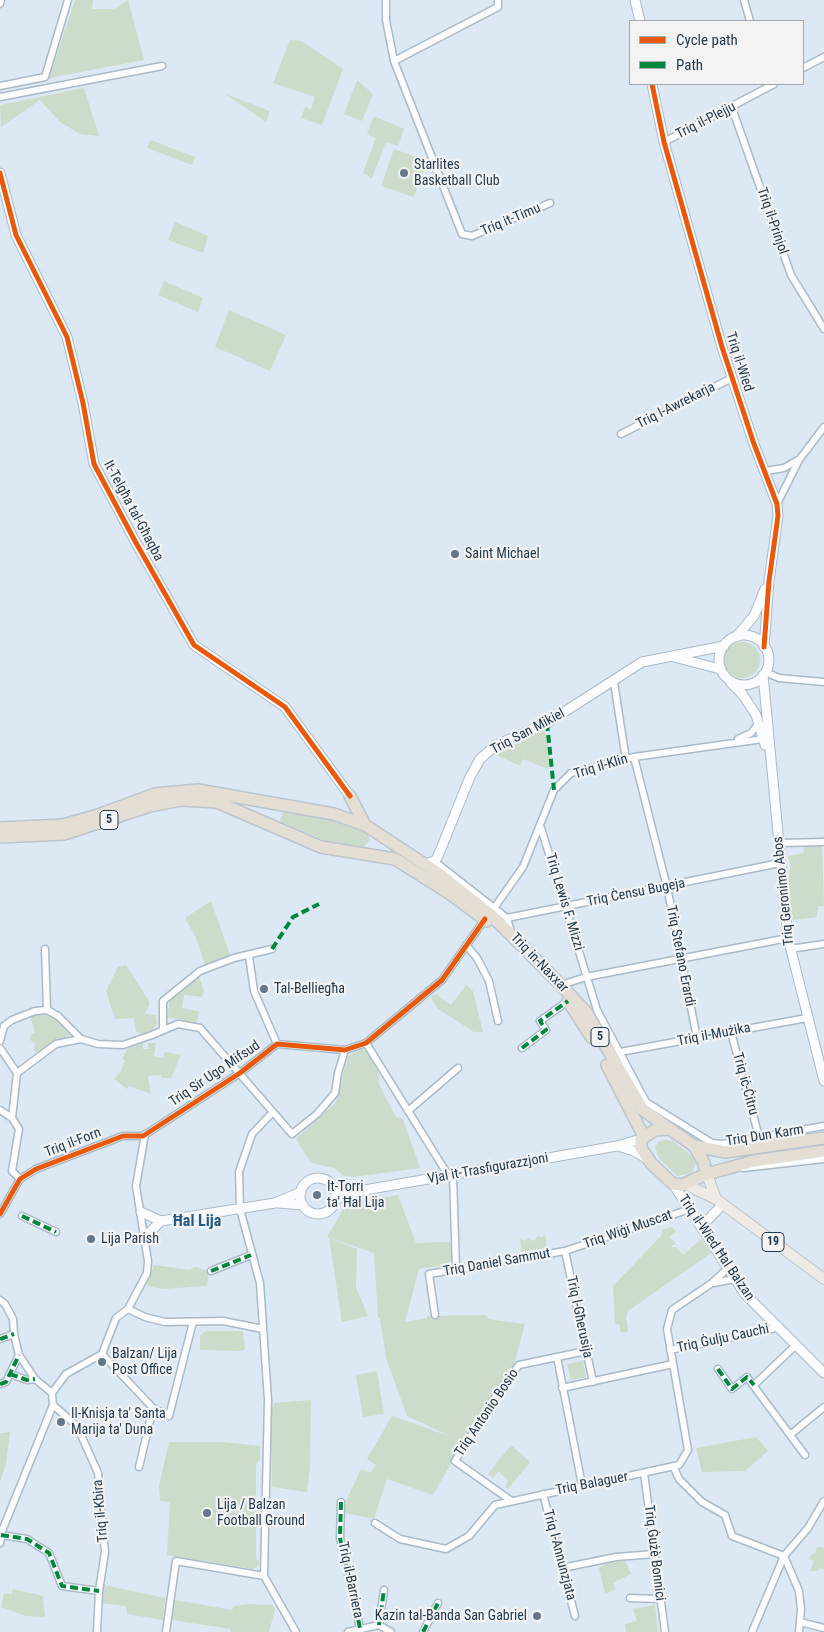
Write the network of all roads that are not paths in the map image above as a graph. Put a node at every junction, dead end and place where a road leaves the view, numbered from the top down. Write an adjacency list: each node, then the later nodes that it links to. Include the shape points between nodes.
1 (1, 0): 7 (street)
2 (68, 0): 16 (street, via 45,77)
3 (386, 0): 11 (street, via 386,20)
4 (498, 0): 11 (street, via 498,7)
5 (636, 0): 8 (street)
6 (744, 0): 9 (street)
7 (0, 4)
8 (640, 20)
9 (750, 20)
10 (824, 57): 13 (street)
11 (394, 61): 21 (street, Triq it-Timu, via 462,234 472,236)
12 (162, 66): 17 (street)
13 (804, 67)
14 (652, 85): 19 (street, Triq il-Wied)
15 (770, 85): 18 (street, Triq il-Plejju)
16 (0, 86)
17 (0, 97)
18 (732, 108): 19 (street, Triq il-Plejju); 22 (street, Triq il-Prinjol, via 791,275)
19 (664, 142): 23 (street, Triq il-Wied)
20 (0, 173): 45 (street, It-Telgħa tal-Għaqba, via 16,235 67,337 94,464 135,540 194,644 285,707)
21 (550, 203)
22 (824, 329)
23 (732, 378): 25 (street, Triq l-Awrekarja); 27 (street, Triq il-Wied)
24 (824, 427): 26 (street)
25 (620, 434)
26 (799, 460): 27 (street, via 784,468); 28 (street)
27 (765, 471): 28 (street, Triq il-Wied)
28 (777, 504): 29 (street, Triq il-Wied)
29 (769, 581): 30 (street, Triq il-Wied, via 754,616); 32 (street, Triq il-Wied)
30 (736, 637): 31 (street); 32 (street, via 750,636)
31 (724, 646): 33 (street, Triq San Mikiel); 34 (street, via 719,657)
32 (764, 647): 35 (street, via 768,657)
33 (669, 656): 34 (street, Triq San Mikiel); 37 (street, Triq San Mikiel, via 642,662)
34 (720, 668): 36 (street)
35 (764, 674): 36 (street, via 751,684); 38 (street); 43 (street, Triq Geronimo Abos)
36 (728, 680): 39 (street, Triq Geronimo Abos, via 743,695)
37 (614, 682): 44 (street); 58 (street, Triq San Mikiel, via 547,723 496,745 480,759 470,777)
38 (824, 682)
39 (760, 723): 40 (street, Triq Geronimo Abos); 41 (street, Triq il-Klin, via 751,733)
40 (763, 739): 41 (street, Triq il-Klin); 43 (street, Triq Geronimo Abos)
41 (732, 742): 42 (street, Triq il-Klin)
42 (634, 757): 44 (street, Triq il-Klin); 59 (street, Triq Stefano Erardi)
43 (770, 757): 55 (street, Triq Geronimo Abos)
44 (626, 760): 52 (street, Triq il-Klin, via 571,773 554,790)
45 (350, 796): 48 (highway, via 348,805); 51 (highway)
46 (216, 797): 47 (highway, Triq in-Naxxar / 5); 49 (highway, Triq in-Naxxar / 5); 50 (highway, 5, via 198,790 155,794 63,825); 53 (highway, 5, via 150,806 64,834)
47 (276, 803): 48 (highway, Triq in-Naxxar / 5); 49 (highway, via 268,813)
48 (334, 814): 51 (highway, Triq in-Naxxar / 5)
49 (274, 826): 56 (highway, Triq in-Naxxar / 5, via 321,847)
50 (0, 828)
51 (369, 828): 56 (highway, via 378,840 375,852); 58 (highway, Triq in-Naxxar / 5, via 425,864)
52 (541, 828): 60 (street, Triq Lewis F. Mizzi); 61 (street, Triq il-Klin, via 523,868)
53 (0, 837)
54 (824, 842): 55 (street)
55 (779, 843): 57 (street, Triq Geronimo Abos)
56 (368, 854): 61 (highway, Triq in-Naxxar / 5, via 395,859)
57 (780, 863): 59 (street, Triq Ċensu Bugeja); 64 (street, Triq Geronimo Abos)
58 (438, 864): 61 (highway, Triq in-Naxxar / 5)
59 (667, 887): 60 (street, Triq Ċensu Bugeja); 71 (street, Triq Stefano Erardi)
60 (567, 907): 62 (street, Triq Ċensu Bugeja); 72 (street, Triq Lewis F. Mizzi)
61 (489, 914): 62 (street, Triq in-Naxxar); 63 (highway, Triq in-Naxxar / 5); 66 (street, Triq Sir Ugo Mifsud); 74 (highway, Triq in-Naxxar / 5)
62 (507, 918): 63 (street)
63 (511, 934): 73 (highway, Triq in-Naxxar / 5)
64 (788, 938): 67 (street, Triq Geronimo Abos); 71 (street)
65 (824, 944): 67 (street)
66 (466, 945): 77 (street, via 489,981); 84 (street, Triq Sir Ugo Mifsud, via 442,980)
67 (790, 948): 76 (street, Triq Geronimo Abos)
68 (45, 949): 75 (street)
69 (272, 949): 70 (street)
70 (249, 956): 79 (street, via 234,958 200,972 163,1001); 85 (street, via 254,991)
71 (680, 959): 72 (street); 81 (street, Triq Stefano Erardi)
72 (586, 977): 73 (street); 89 (street, Triq Dun Karm, via 597,1010)
73 (561, 985): 94 (highway, Triq in-Naxxar / 5, via 586,1012)
74 (568, 1001): 87 (street, via 540,1021 546,1030); 103 (highway, Triq in-Naxxar / 5, via 596,1045)
75 (47, 1010): 78 (street, via 35,1011); 82 (street, via 58,1016)
76 (807, 1018): 80 (street, Triq il-Mużika); 93 (street, Triq Geronimo Abos)
77 (498, 1021)
78 (2, 1026): 83 (street)
79 (163, 1029): 82 (street, via 123,1045 98,1044); 92 (street, via 178,1024 200,1028)
80 (731, 1032): 81 (street, Triq il-Mużika); 102 (street, Triq iċ-Ċitru)
81 (697, 1038): 89 (street, Triq il-Mużika)
82 (81, 1039): 91 (street, via 56,1044)
83 (0, 1041)
84 (366, 1043): 88 (street, Triq Sir Ugo Mifsud); 96 (street)
85 (277, 1044): 88 (street, Triq Sir Ugo Mifsud); 92 (street, Triq Sir Ugo Mifsud)
86 (0, 1048): 91 (street)
87 (522, 1048)
88 (345, 1050): 97 (street, via 335,1093 318,1114 292,1134)
89 (620, 1052): 102 (street, Triq Dun Karm, via 646,1102 712,1143)
90 (458, 1068): 96 (street)
91 (17, 1073): 98 (street)
92 (240, 1073): 97 (street); 101 (street, Triq Sir Ugo Mifsud)
93 (824, 1081)
94 (632, 1094): 100 (highway, Triq in-Naxxar / 5, via 643,1110); 108 (highway, via 645,1107 710,1146)
95 (0, 1110): 98 (street)
96 (408, 1111): 113 (street)
97 (273, 1112): 124 (street, via 252,1134 239,1172)
98 (12, 1118): 114 (street, via 19,1129 12,1171)
99 (824, 1126): 102 (street, Triq Dun Karm)
100 (670, 1129): 103 (highway, via 655,1130); 106 (highway, Triq in-Naxxar / 5)
101 (145, 1134): 114 (street, Triq il-Forn, via 123,1136); 126 (street, via 136,1186)
102 (759, 1137)
103 (642, 1138): 105 (street, Vjal it-Trasfigurazzjoni); 109 (highway, Triq in-Naxxar / 5, via 641,1148)
104 (824, 1138): 108 (highway, Triq Dun Karm)
105 (617, 1146): 109 (street); 113 (street, Vjal it-Trasfigurazzjoni)
106 (694, 1146): 108 (highway, Triq Dun Karm); 112 (highway, Triq in-Naxxar / 5)
107 (824, 1150): 111 (highway, Triq Dun Karm, via 754,1161)
108 (729, 1151)
109 (646, 1158): 115 (highway)
110 (824, 1159): 111 (street, Triq Dun Karm)
111 (732, 1168): 112 (highway, Triq Dun Karm)
112 (707, 1174): 116 (highway); 122 (main road, Triq in-Naxxar)
113 (451, 1175): 118 (street, Vjal it-Trasfigurazzjoni); 136 (street)
114 (20, 1179): 127 (street)
115 (673, 1184): 116 (highway); 125 (street, Triq il-Wied Ħal Balzan)
116 (685, 1184): 122 (main road)
117 (334, 1188): 118 (street, Vjal it-Trasfigurazzjoni); 119 (street, Vjal it-Trasfigurazzjoni, via 326,1180 315,1179 305,1184); 120 (street)
118 (359, 1191): 120 (street, Vjal it-Trasfigurazzjoni)
119 (301, 1192): 121 (street, Vjal it-Trasfigurazzjoni); 123 (street)
120 (336, 1199): 123 (street, Vjal it-Trasfigurazzjoni, via 330,1210 320,1214)
121 (275, 1202): 123 (street, Vjal it-Trasfigurazzjoni); 124 (street, Vjal it-Trasfigurazzjoni)
122 (719, 1202): 130 (street); 139 (main road, 19)
123 (303, 1206)
124 (240, 1209): 129 (street, Vjal it-Trasfigurazzjoni); 134 (street)
125 (690, 1209): 130 (street, Triq il-Wied Ħal Balzan); 133 (street, Triq Wiġi Muscat)
126 (140, 1212): 129 (street); 132 (street)
127 (0, 1214)
128 (22, 1216): 131 (street)
129 (161, 1221): 132 (street)
130 (702, 1226): 135 (street, Triq il-Wied Ħal Balzan)
131 (56, 1232)
132 (145, 1236): 142 (street, via 147,1273)
133 (565, 1251): 136 (street, Triq Daniel Sammut); 151 (street, Triq l-Għerusija)
134 (252, 1255): 137 (street); 146 (street, via 260,1283)
135 (728, 1268): 138 (street, Triq il-Wied Ħal Balzan); 140 (street)
136 (456, 1270): 143 (street, Triq Daniel Sammut, via 429,1274)
137 (211, 1271)
138 (735, 1279): 140 (street); 145 (street, Triq il-Wied Ħal Balzan)
139 (824, 1279)
140 (712, 1283): 150 (street, via 672,1310 667,1329)
141 (0, 1300): 147 (street, via 13,1319)
142 (128, 1309): 144 (street, via 165,1322); 152 (street, via 116,1318)
143 (435, 1315)
144 (193, 1322): 146 (street, via 223,1321); 167 (street, via 169,1416)
145 (776, 1328): 149 (street, Triq il-Wied Ħal Balzan); 150 (street, Triq Ġulju Cauchi)
146 (263, 1329): 184 (street, via 268,1400)
147 (14, 1334): 148 (street); 153 (street)
148 (0, 1339)
149 (795, 1346): 157 (street, Triq il-Wied Ħal Balzan); 162 (street)
150 (670, 1350): 155 (street)
151 (586, 1351): 154 (street, Triq Antonio Bosio); 160 (street, Triq l-Għerusija)
152 (102, 1354): 164 (street, via 66,1374); 167 (street)
153 (19, 1355): 158 (street); 159 (street)
154 (557, 1357): 163 (street); 175 (street, Triq Antonio Bosio, via 519,1365 496,1394 455,1461)
155 (673, 1364): 160 (street); 171 (street, via 688,1450 684,1460)
156 (718, 1369): 162 (street, via 732,1389 747,1377)
157 (824, 1373)
158 (10, 1374): 159 (street, via 27,1380); 161 (street, via 6,1382)
159 (35, 1379): 164 (street)
160 (593, 1382): 163 (street)
161 (0, 1384)
162 (754, 1385): 168 (street)
163 (562, 1388): 173 (street)
164 (52, 1393): 165 (street)
165 (53, 1405): 179 (street); 186 (street, Triq il-Kbira, via 77,1426 98,1473 105,1552)
166 (824, 1407): 168 (street)
167 (153, 1408): 170 (street)
168 (790, 1435): 169 (street)
169 (805, 1455)
170 (139, 1467)
171 (674, 1468): 172 (street, Triq Balaguer); 182 (street, via 679,1479 702,1502 725,1515 732,1536)
172 (644, 1473): 173 (street, Triq Balaguer); 181 (street, Triq Ġużè Bonnici)
173 (582, 1486): 174 (street, Triq Balaguer)
174 (542, 1494): 175 (street, Triq Balaguer); 183 (street, Triq l-Annunzjata)
175 (510, 1500): 178 (street, Triq Balaguer, via 495,1505 469,1536 446,1549 400,1539)
176 (824, 1501): 182 (street, via 808,1528)
177 (341, 1502): 193 (street, Triq il-Barriera, via 340,1538)
178 (375, 1523)
179 (1, 1534): 180 (street); 186 (street, via 27,1539 48,1553 62,1586)
180 (0, 1543)
181 (655, 1554): 183 (street, via 616,1557); 188 (street, Triq Ġużè Bonnici)
182 (784, 1556): 191 (street, via 799,1591); 202 (street)
183 (562, 1568): 190 (street, Triq l-Annunzjata)
184 (264, 1576): 196 (street, via 176,1561); 197 (street)
185 (384, 1590): 192 (street)
186 (99, 1591): 195 (street, Triq il-Kbira)
187 (630, 1598): 188 (street)
188 (660, 1599): 201 (street, Triq Ġużè Bonnici)
189 (438, 1603): 200 (street)
190 (575, 1616)
191 (800, 1622): 194 (street); 203 (street)
192 (379, 1625): 193 (street); 199 (street)
193 (360, 1628): 198 (street)
194 (824, 1628)
195 (98, 1632)
196 (166, 1632)
197 (296, 1632)
198 (348, 1632)
199 (391, 1632)
200 (423, 1632)
201 (665, 1632)
202 (752, 1632)
203 (799, 1632)

